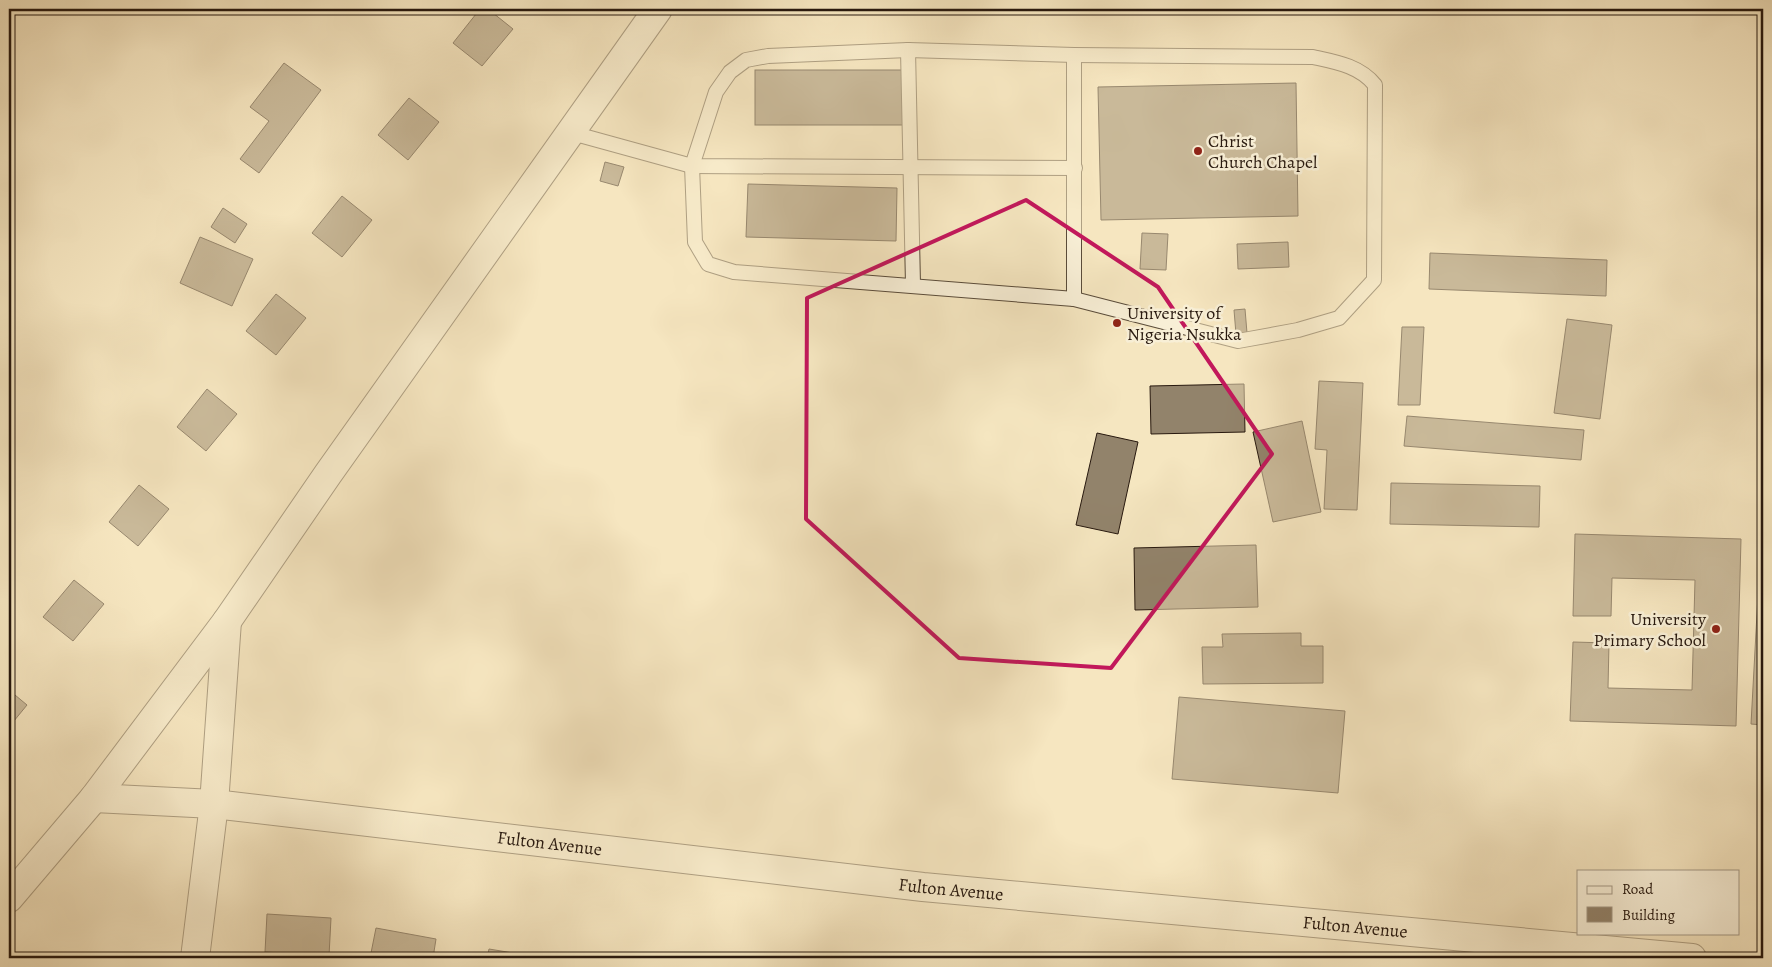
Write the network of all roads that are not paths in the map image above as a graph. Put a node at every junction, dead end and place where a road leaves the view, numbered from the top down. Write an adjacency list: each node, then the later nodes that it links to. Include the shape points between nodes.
1 (658, 9): 4 (street)
2 (908, 50): 3 (lane); 5 (lane, via 768,56 746,60 730,72 716,92); 6 (lane)
3 (1074, 55): 7 (lane); 9 (lane, via 1313,57 1366,73 1375,85 1374,280 1339,318 1298,330 1238,341)
4 (572, 132): 5 (lane); 10 (street)
5 (692, 166): 6 (lane); 8 (lane, via 695,242 708,264 734,272)
6 (909, 168): 7 (lane); 8 (lane)
7 (1075, 168): 9 (lane)
8 (913, 285): 9 (lane)
9 (1074, 300)
10 (227, 621): 11 (street); 12 (street)
11 (94, 798): 12 (street, Fulton Avenue); 13 (street)
12 (214, 804): 14 (street); 15 (street, Fulton Avenue, via 923,887)
13 (9, 898)
14 (195, 958)
15 (1692, 958)

